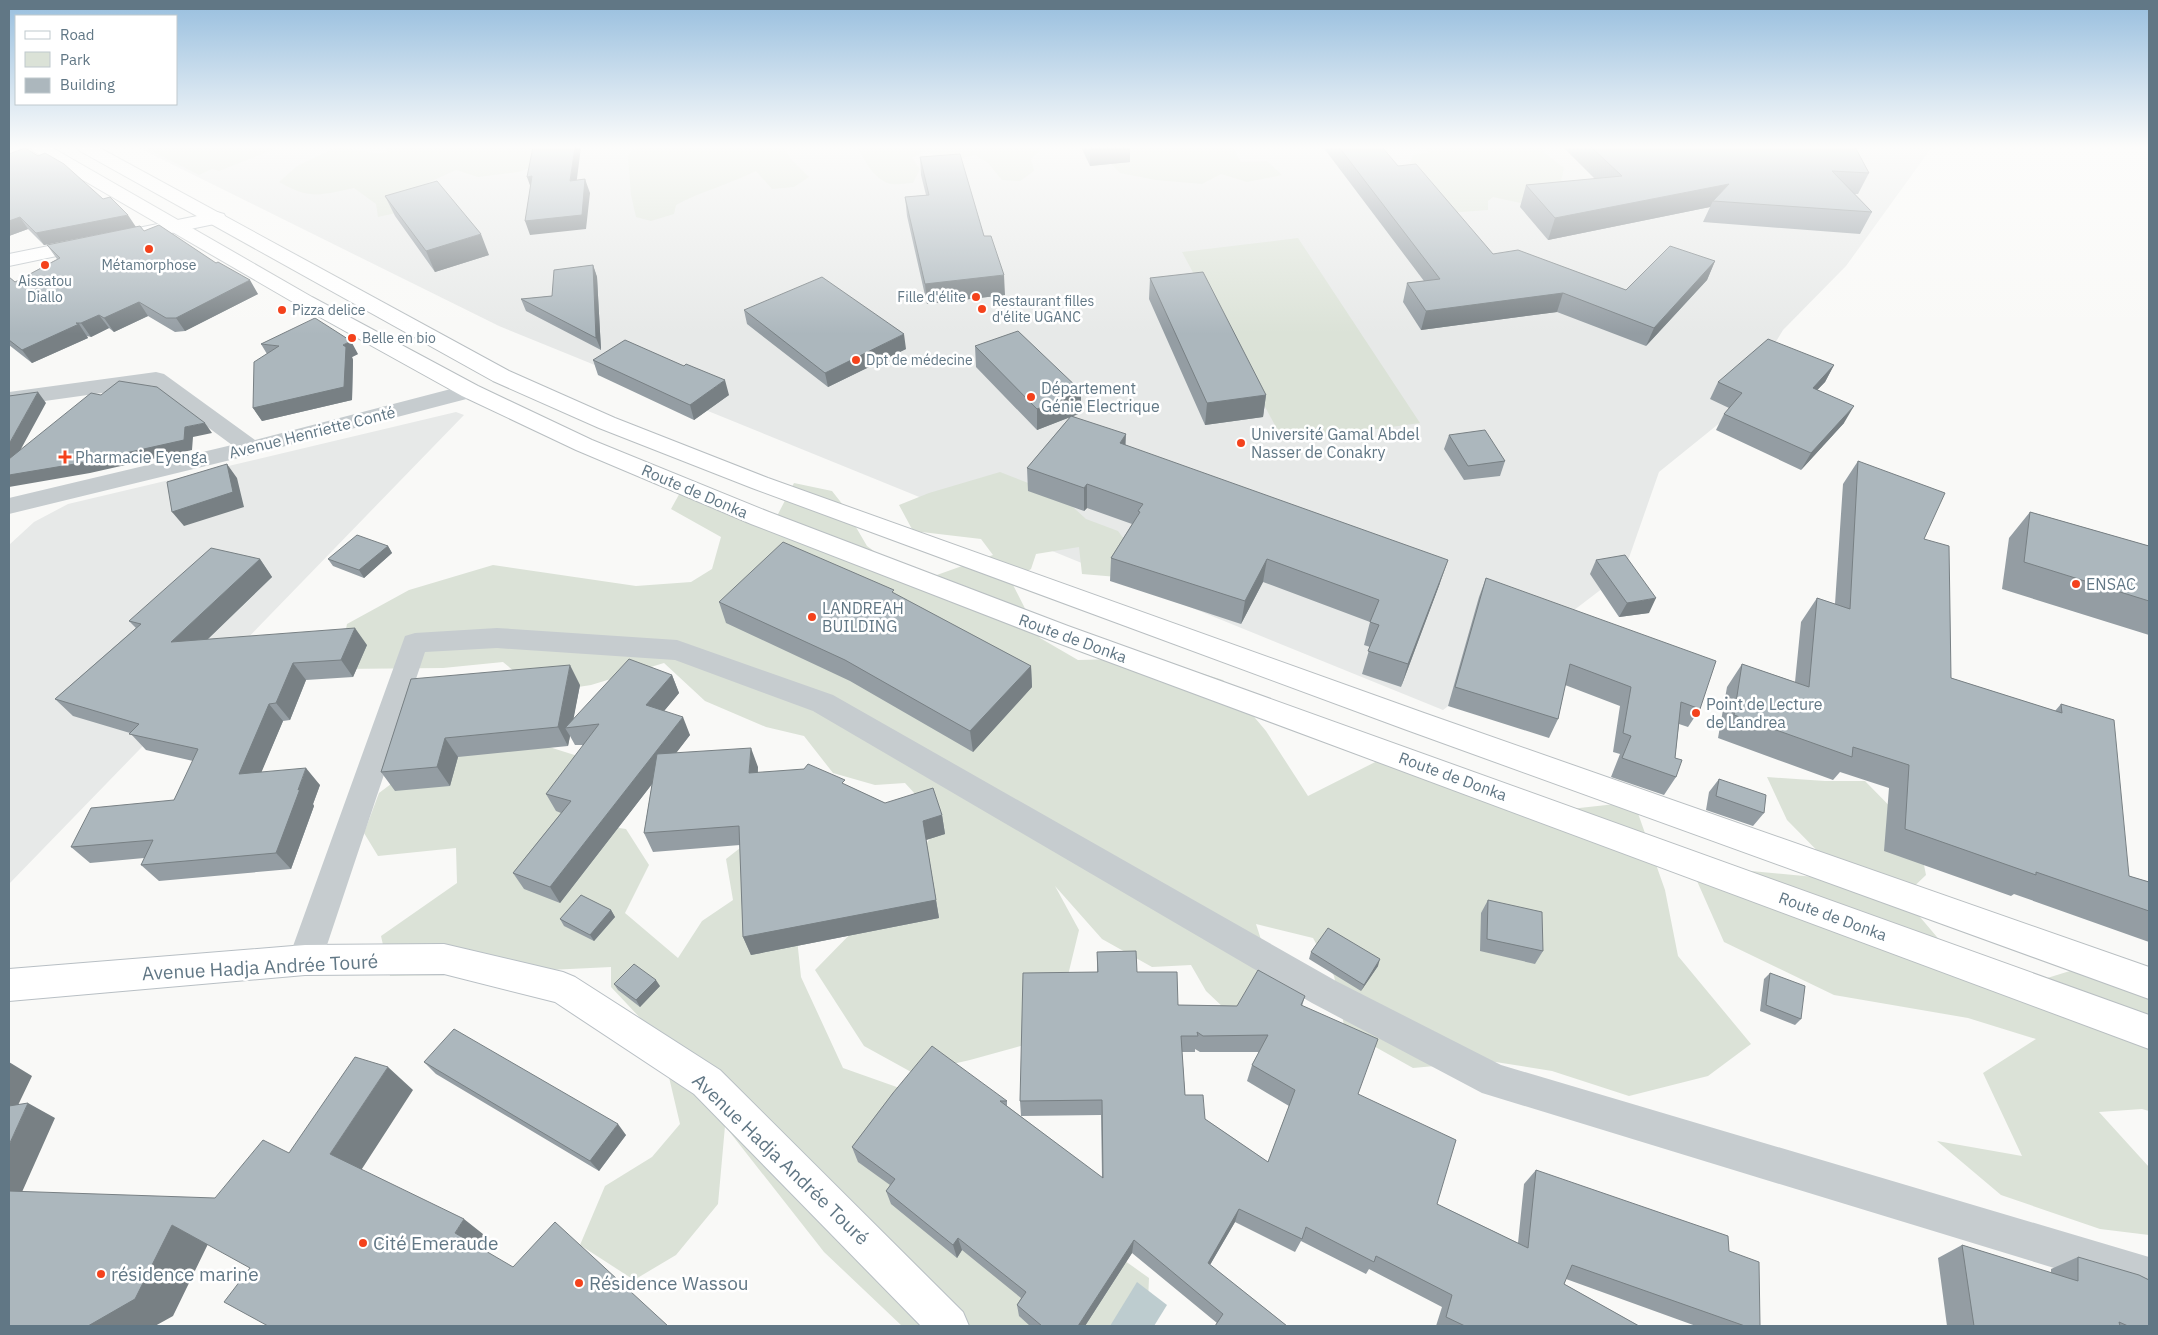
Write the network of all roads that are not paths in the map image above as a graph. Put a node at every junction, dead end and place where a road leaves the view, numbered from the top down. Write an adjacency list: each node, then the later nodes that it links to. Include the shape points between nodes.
1 (145, 209): 4 (main road, Route de Donka)
2 (201, 209): 3 (main road, Route de Donka)
3 (217, 218): 4 (main road); 11 (main road, Route de Donka, via 501,376 607,424 760,483 1395,714)
4 (178, 226): 5 (main road); 6 (main road, Route de Donka, via 305,302)
5 (9, 260)
6 (470, 391): 8 (street, Avenue Henriette Conté); 13 (main road, Route de Donka, via 584,445 760,518 1059,633)
7 (9, 399): 8 (street, via 156,379)
8 (250, 448): 9 (street, Avenue Henriette Conté)
9 (9, 506)
10 (305, 960): 12 (main road, Avenue Hadja Andrée Touré); 14 (street, via 415,643 497,638 677,650 823,703 1324,992 1495,1081); 15 (main road, Avenue Hadja Andrée Touré, via 444,959 563,988 707,1082)
11 (2149, 983)
12 (9, 985)
13 (2149, 1032)
14 (2149, 1278)
15 (949, 1326)

